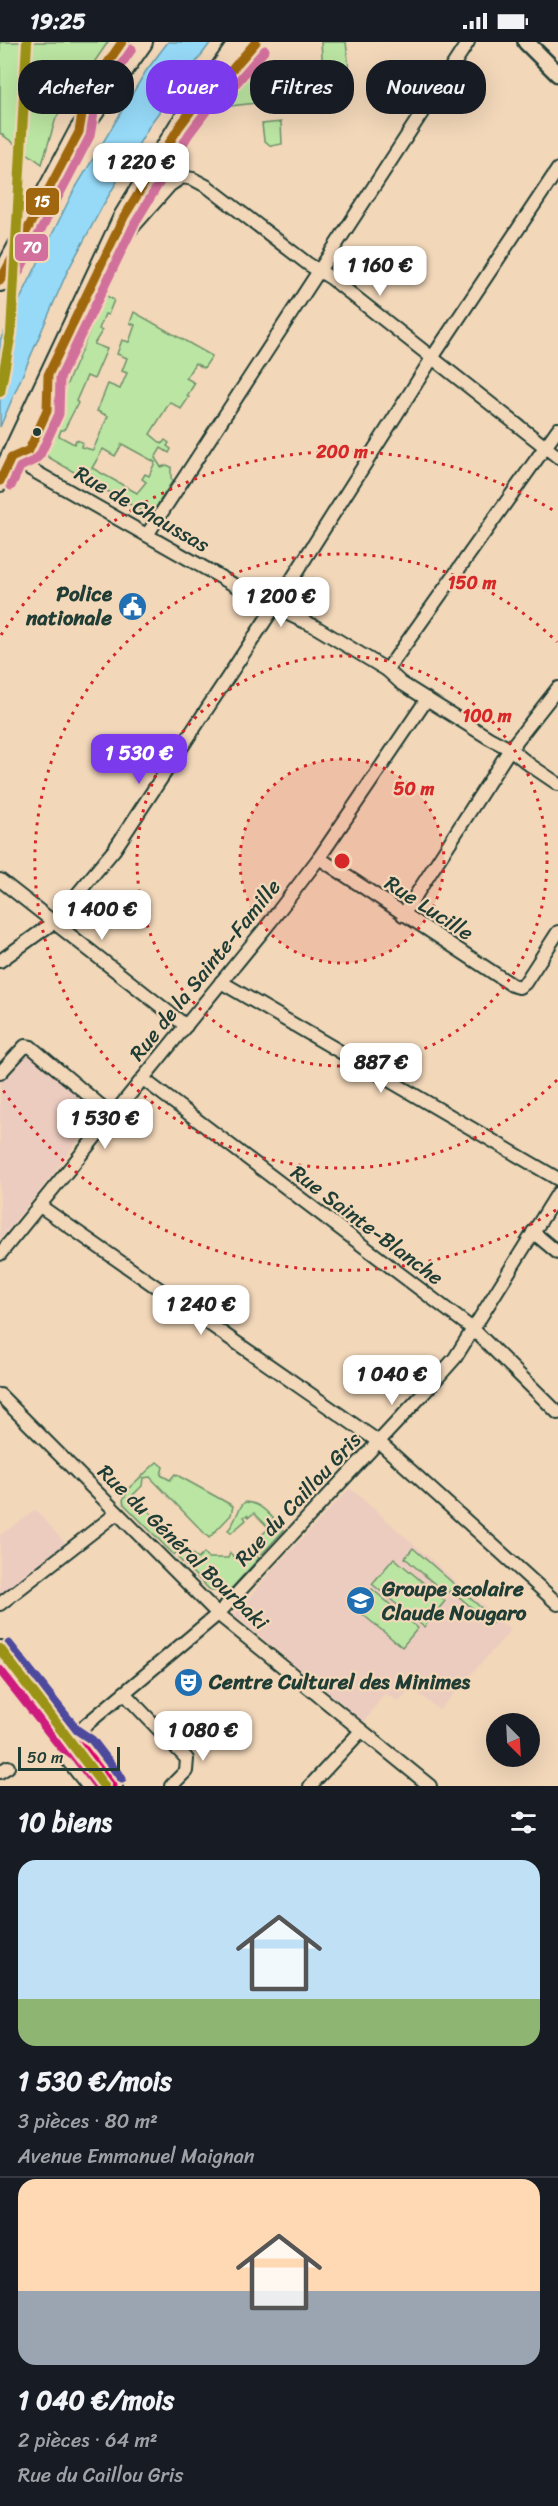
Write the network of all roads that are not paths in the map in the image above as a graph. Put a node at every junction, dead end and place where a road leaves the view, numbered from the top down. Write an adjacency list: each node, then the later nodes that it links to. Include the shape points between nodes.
1 (142, 42): 11 (main road, via 79,132)
2 (240, 42): 6 (main road)
3 (468, 42): 10 (street)
4 (526, 42): 5 (street)
5 (558, 74)
6 (179, 127): 8 (street, via 176,152); 9 (main road, via 124,217)
7 (558, 170): 12 (street)
8 (182, 177): 9 (street, via 147,209); 10 (street, via 208,187)
9 (102, 264): 16 (main road)
10 (319, 271): 12 (street); 18 (street)
11 (0, 281)
12 (432, 358): 14 (street); 19 (street)
13 (558, 429): 14 (street)
14 (545, 446): 15 (street); 20 (street)
15 (558, 457)
16 (11, 458): 17 (main road); 18 (street, Rue de Chaussas)
17 (0, 481)
18 (147, 535): 19 (street, Rue de Chaussas)
19 (273, 607): 20 (street, Rue de Chaussas, via 314,626); 28 (street, via 114,850)
20 (387, 670): 22 (street, Rue de Chaussas)
21 (558, 688): 23 (street)
22 (427, 699): 23 (street, Rue de Chaussas); 25 (street, Rue de la Sainte-Famille)
23 (510, 749): 24 (street, Rue de Chaussas); 27 (street)
24 (558, 784)
25 (319, 858): 27 (street, Rue Lucille); 31 (street, Rue de la Sainte-Famille)
26 (0, 880): 28 (street)
27 (403, 915): 29 (street, Rue Lucille, via 519,987)
28 (54, 922): 30 (street); 32 (street)
29 (558, 932)
30 (0, 961)
31 (221, 982): 32 (street, Rue de la Sainte-Famille); 36 (street)
32 (186, 1026): 34 (street, Rue de la Sainte-Famille)
33 (0, 1073): 35 (street, via 20,1051 31,1047)
34 (143, 1079): 35 (street, Rue de la Sainte-Famille); 42 (street, Rue Sainte-Blanche)
35 (113, 1116): 38 (street, Rue de la Sainte-Famille)
36 (558, 1179)
37 (558, 1193): 39 (street, Rue du Caillou Gris)
38 (40, 1206): 41 (street, Rue de la Sainte-Famille); 45 (street)
39 (533, 1232): 40 (street); 42 (street, Rue du Caillou Gris)
40 (558, 1253)
41 (0, 1254)
42 (474, 1330): 44 (street, Rue Sainte-Blanche); 45 (street, Rue du Caillou Gris, via 455,1358)
43 (0, 1395): 46 (street, Rue du Général Bourbaki)
44 (558, 1413)
45 (379, 1442): 48 (street); 49 (street, Rue du Caillou Gris)
46 (117, 1513): 47 (street); 49 (street, Rue du Général Bourbaki)
47 (0, 1604)
48 (558, 1604)
49 (218, 1614): 51 (street, Rue du Caillou Gris); 52 (street, Rue du Général Bourbaki)
50 (0, 1651): 53 (main road)
51 (124, 1693): 53 (street, Rue du Caillou Gris); 56 (street, via 187,1759 186,1771)
52 (361, 1731): 57 (street); 58 (street, Rue du Général Bourbaki)
53 (69, 1739): 54 (main road, via 71,1758); 55 (main road, via 83,1748)
54 (93, 1786)
55 (112, 1786)
56 (171, 1786)
57 (310, 1786)
58 (430, 1786)

